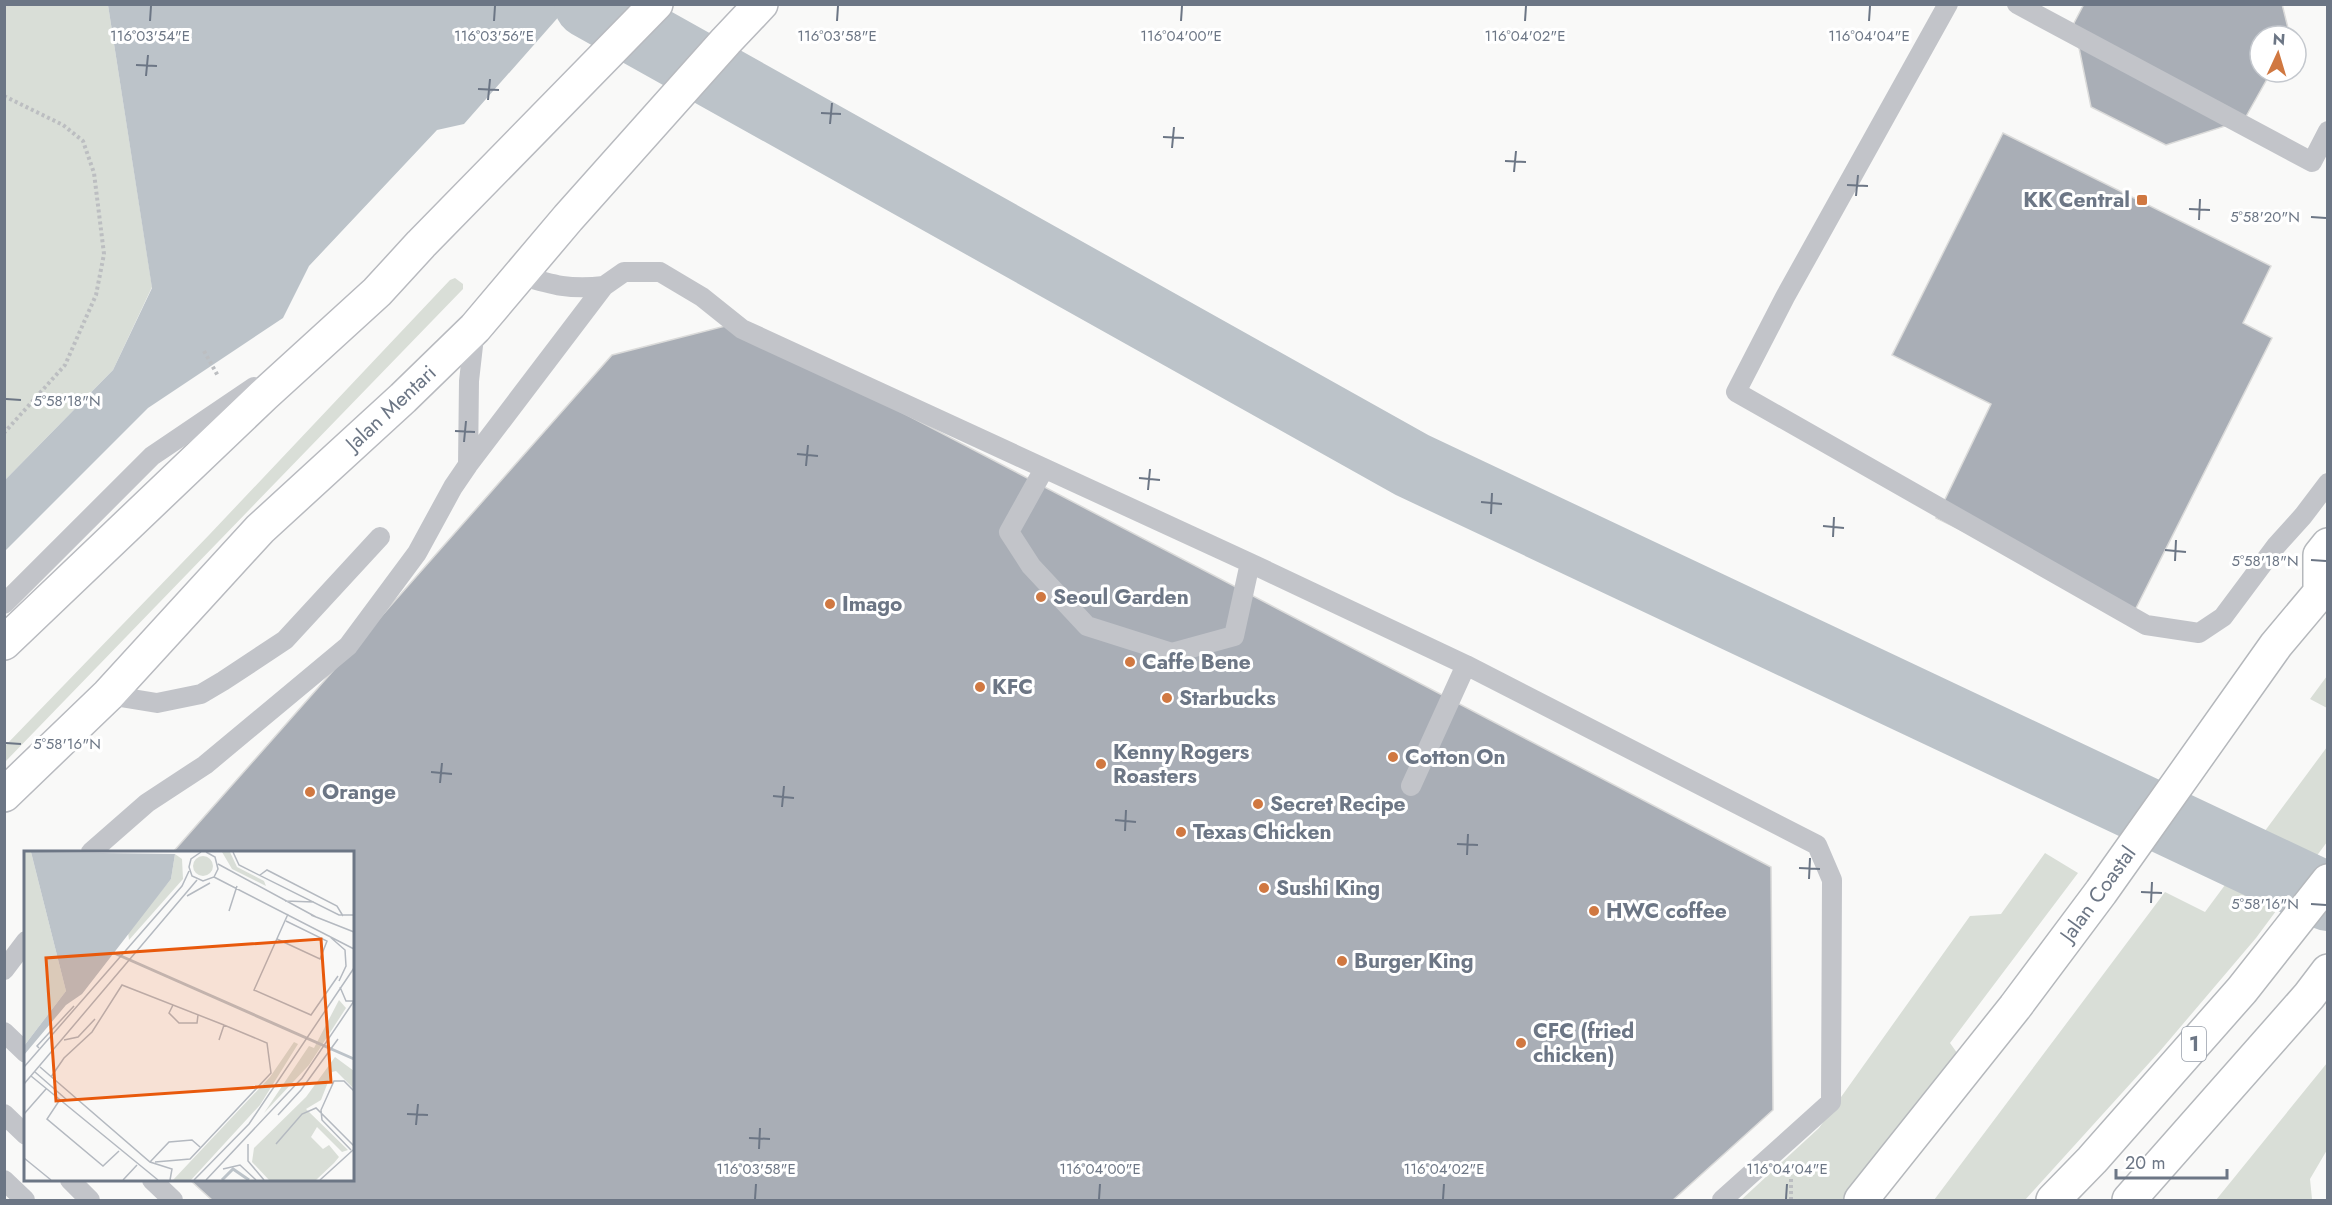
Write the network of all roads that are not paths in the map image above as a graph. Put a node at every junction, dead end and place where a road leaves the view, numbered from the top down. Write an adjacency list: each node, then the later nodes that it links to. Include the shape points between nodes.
1 (656, 4): 8 (main road)
2 (761, 4): 6 (main road, Jalan Mentari)
3 (1948, 4): 12 (lane, via 1785,297 1737,392 2146,625 2178,630 2199,633 2223,617)
4 (2017, 4): 5 (lane, via 2312,162)
5 (2328, 131)
6 (520, 276): 7 (lane, via 553,286); 9 (main road, Jalan Mentari)
7 (604, 286): 10 (lane); 11 (lane, via 624,272 660,272 702,297 742,329)
8 (377, 292): 17 (lane, via 263,382 152,456); 18 (main road)
9 (475, 328): 10 (lane, via 469,381); 20 (main road, Jalan Mentari, via 260,529)
10 (468, 465): 23 (lane, via 417,553 348,646 205,765 147,802)
11 (1044, 468): 15 (lane); 15 (lane, via 1009,532 1031,566 1087,626 1173,653 1234,636)
12 (2328, 483)
13 (380, 537): 20 (lane, via 285,640 201,694 157,703)
14 (2328, 545): 16 (main road, via 2320,555)
15 (1250, 563): 19 (lane)
16 (2324, 588): 39 (main road, Jalan Coastal, via 2276,645 2015,1007)
17 (4, 604)
18 (4, 643)
19 (1466, 665): 21 (lane); 38 (lane, via 1817,845 1832,880 1831,1102)
20 (108, 695): 22 (main road, Jalan Mentari)
21 (1411, 786)
22 (4, 795)
23 (92, 851)
24 (2328, 881): 40 (main road, 1, via 2242,990)
25 (24, 944): 26 (lane)
26 (4, 970)
27 (2318, 984): 41 (main road)
28 (4, 1032): 29 (lane)
29 (24, 1051)
30 (4, 1114): 31 (lane)
31 (24, 1133)
32 (4, 1180): 35 (lane)
33 (72, 1181): 36 (lane)
34 (154, 1181): 37 (lane)
35 (25, 1200)
36 (90, 1200)
37 (173, 1200)
38 (1722, 1200)
39 (1861, 1200)
40 (2053, 1200)
41 (2129, 1200)

